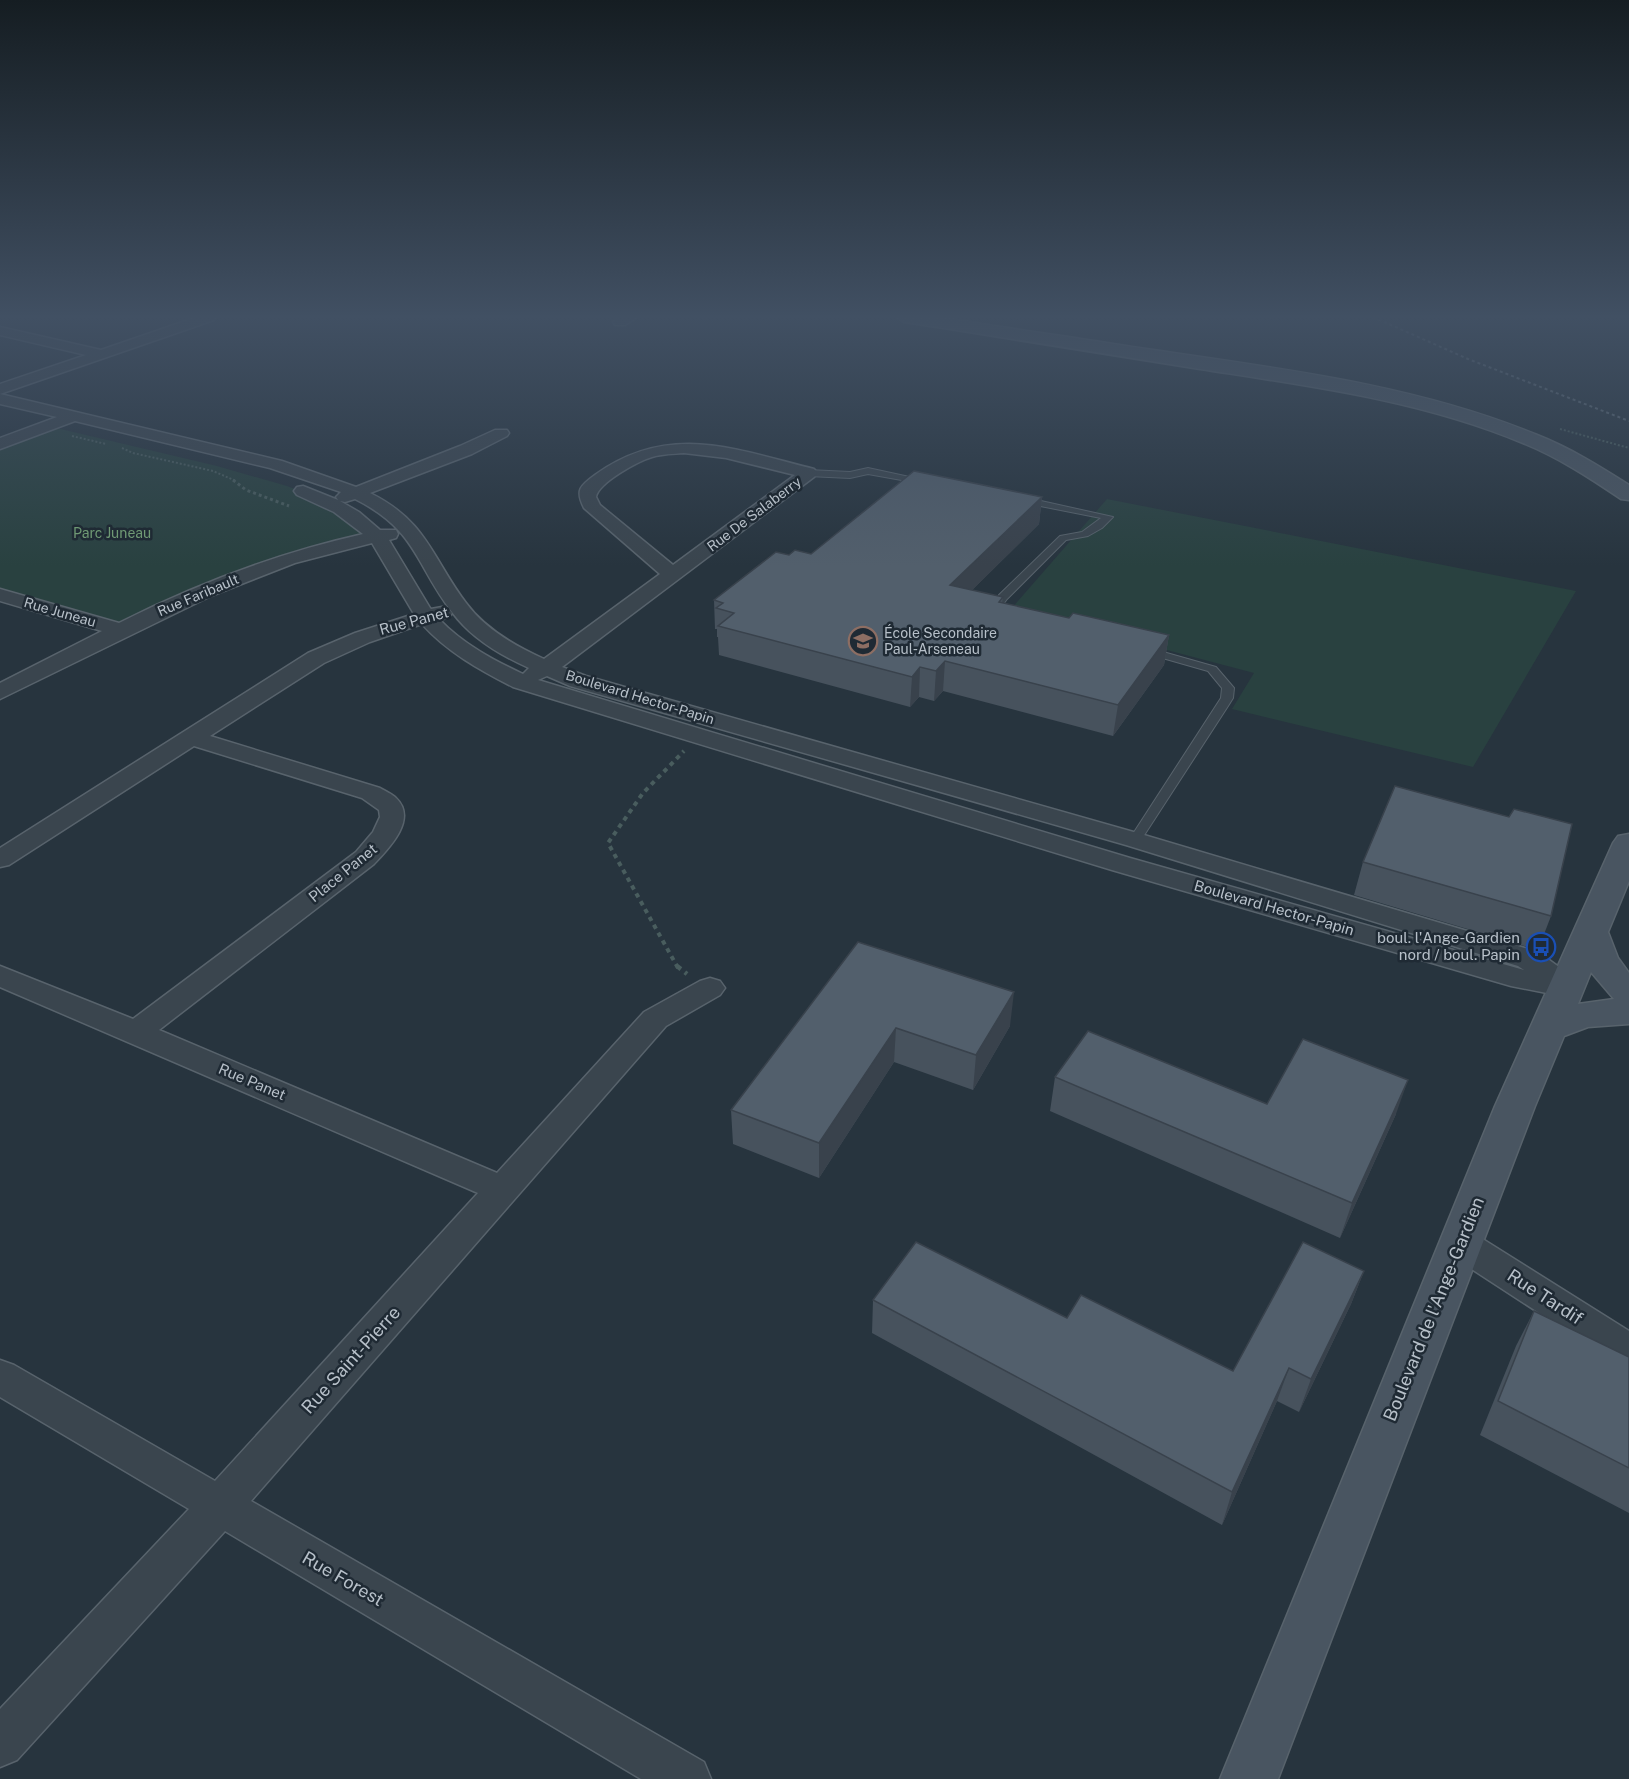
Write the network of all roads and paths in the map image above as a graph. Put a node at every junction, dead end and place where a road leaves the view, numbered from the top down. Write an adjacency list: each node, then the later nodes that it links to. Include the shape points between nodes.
1 (4, 400): 4 (street, Boulevard Hector-Papin)
2 (1408, 400): 13 (main road, via 1528,439 1568,457)
3 (0, 413): 5 (street, Boulevard Hector-Papin)
4 (75, 416): 5 (street); 12 (street, Boulevard Hector-Papin, via 267,463)
5 (46, 426): 7 (street); 8 (path); 15 (street, Boulevard Hector-Papin, via 258,477)
6 (501, 433): 12 (street)
7 (0, 444)
8 (111, 445)
9 (119, 447): 16 (path, via 213,471 246,490)
10 (808, 473): 11 (lane, via 850,475 868,471); 19 (street, Rue De Salaberry); 19 (street, Rue De Salaberry, via 677,447 642,454 588,490 586,497 593,508)
11 (933, 483)
12 (356, 493): 15 (street); 17 (street, Boulevard Hector-Papin)
13 (1629, 494)
14 (1015, 499): 23 (lane, via 1108,517 1085,534 1063,538 1003,597 999,603)
15 (330, 502): 18 (street, Boulevard Hector-Papin)
16 (295, 509)
17 (408, 529): 18 (street, Rue Faribault); 21 (street, Boulevard Hector-Papin)
18 (377, 536): 22 (street, Boulevard Hector-Papin); 24 (street, Rue Faribault, via 274,564)
19 (673, 575): 26 (street, Rue De Salaberry)
20 (0, 595): 24 (street, Rue Juneau)
21 (460, 609): 22 (street, Rue Panet); 26 (street, Boulevard Hector-Papin, via 498,644)
22 (426, 617): 27 (street, Boulevard Hector-Papin, via 465,651); 29 (street, Rue Panet, via 357,639 316,658)
23 (1018, 619)
24 (120, 630): 28 (street, Rue Faribault)
25 (1143, 649): 31 (lane, via 1212,669 1228,688 1227,698)
26 (546, 668): 27 (street, Rue De Salaberry); 31 (street, Boulevard Hector-Papin, via 578,681)
27 (521, 682): 30 (street, Boulevard Hector-Papin)
28 (0, 692)
29 (192, 738): 33 (street, Rue Panet); 43 (street, Place Panet, via 371,794 389,806 389,830 365,858)
30 (701, 738): 34 (street, Boulevard Hector-Papin); 38 (path, via 643,793 608,843 678,968)
31 (1135, 840): 34 (street); 37 (street, Boulevard Hector-Papin, via 1528,959)
32 (1629, 843): 35 (main road, Boulevard de l'Ange-Gardien)
33 (0, 859)
34 (1121, 864): 37 (street, Boulevard Hector-Papin, via 1521,979)
35 (1591, 933): 37 (main road, Boulevard de l'Ange-Gardien); 39 (main road, via 1601,963)
36 (0, 976): 43 (street, Rue Panet)
37 (1567, 987): 40 (main road, Boulevard Hector-Papin); 42 (main road, Boulevard de l'Ange-Gardien)
38 (710, 988): 44 (street, Rue Saint-Pierre, via 655,1019)
39 (1629, 993)
40 (1629, 1004)
41 (1629, 1012): 42 (main road, via 1574,1016)
42 (1549, 1028): 45 (main road, Boulevard de l'Ange-Gardien)
43 (136, 1032): 44 (street, Rue Panet)
44 (504, 1190): 48 (street, Rue Saint-Pierre)
45 (1460, 1243): 46 (street, Rue Tardif); 51 (main road, Boulevard de l'Ange-Gardien)
46 (1629, 1351)
47 (0, 1377): 48 (street, Rue Forest)
48 (219, 1507): 49 (street, Rue Saint-Pierre); 50 (street, Rue Forest)
49 (0, 1743)
50 (687, 1779)
51 (1250, 1779)

